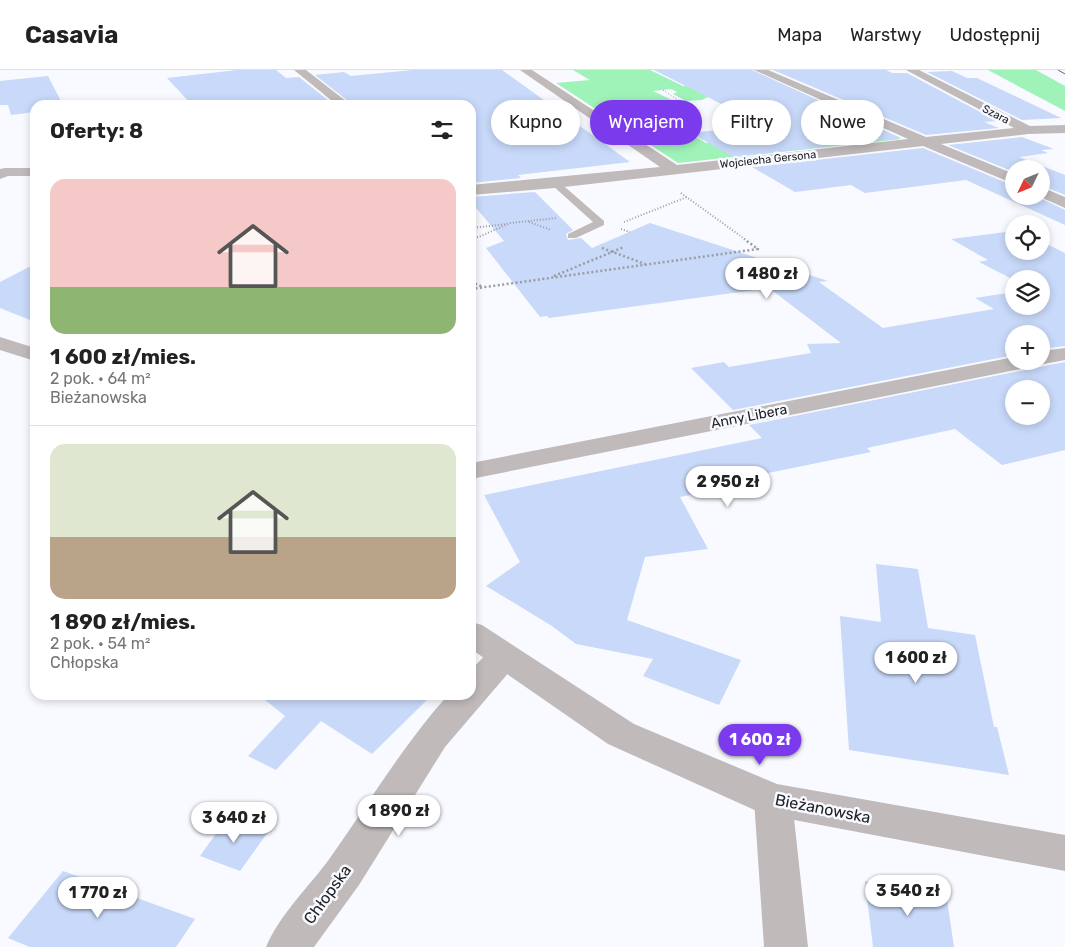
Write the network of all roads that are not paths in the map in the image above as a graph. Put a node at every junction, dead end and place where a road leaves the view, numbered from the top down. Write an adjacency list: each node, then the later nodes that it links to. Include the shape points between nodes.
1 (299, 70): 5 (street)
2 (525, 70): 10 (street)
3 (759, 70): 8 (street)
4 (911, 70): 7 (street, Szara)
5 (338, 100)
6 (1065, 129): 7 (street, Wojciecha Gersona)
7 (1028, 130): 8 (street, Wojciecha Gersona)
8 (925, 142): 10 (street, Wojciecha Gersona); 13 (street)
9 (0, 156): 12 (street)
10 (673, 170): 14 (street, Wojciecha Gersona)
11 (30, 172): 12 (street)
12 (2, 174)
13 (1005, 176)
14 (555, 183): 15 (street, Wojciecha Gersona); 18 (lane, via 600,223)
15 (476, 190)
16 (1050, 196): 17 (street)
17 (1065, 203)
18 (572, 236)
19 (0, 342): 20 (street)
20 (30, 353)
21 (1065, 354): 22 (street)
22 (1050, 356)
23 (1005, 365): 24 (street, Anny Libera)
24 (476, 470)
25 (476, 636): 26 (street, Bieżanowska)
26 (504, 656): 27 (street, Chłopska); 29 (street, Bieżanowska, via 621,734)
27 (476, 687)
28 (465, 700): 31 (street, Chłopska, via 432,737 344,872)
29 (774, 800): 30 (street, Bieżanowska); 32 (street)
30 (1065, 853)
31 (288, 947)
32 (786, 947)

